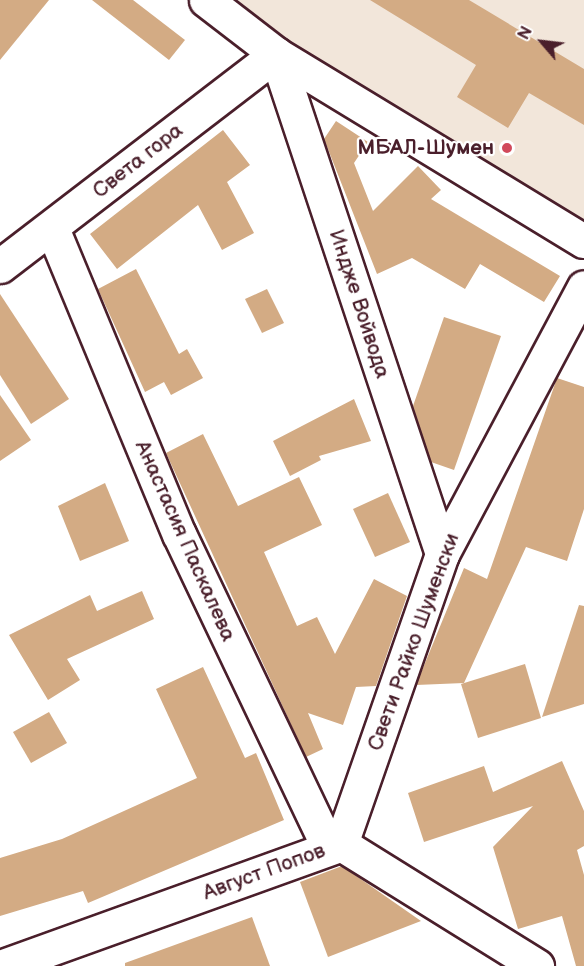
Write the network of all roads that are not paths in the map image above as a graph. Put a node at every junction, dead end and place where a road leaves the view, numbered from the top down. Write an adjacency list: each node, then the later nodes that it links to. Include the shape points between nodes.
1 (206, 0): 2 (street)
2 (276, 54): 3 (street, Света гора); 4 (street); 7 (street, Индже Войвода)
3 (52, 228): 5 (street, Света гора); 8 (street, Анастасия Паскалева, via 179,534)
4 (584, 241)
5 (0, 266)
6 (584, 287): 7 (street, Свети Райко Шуменски)
7 (442, 554): 8 (street, Свети Райко Шуменски)
8 (335, 846): 9 (street, Август Попов); 10 (street, Август Попов)
9 (3, 966)
10 (537, 966)

